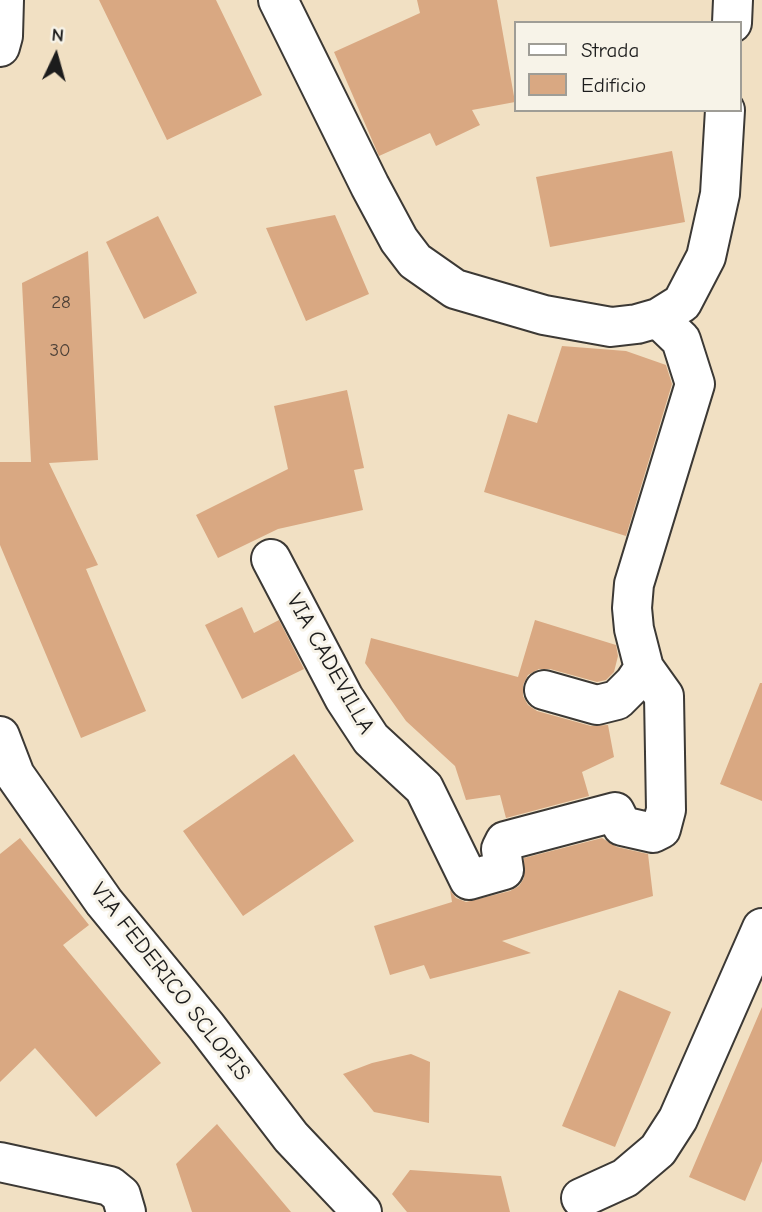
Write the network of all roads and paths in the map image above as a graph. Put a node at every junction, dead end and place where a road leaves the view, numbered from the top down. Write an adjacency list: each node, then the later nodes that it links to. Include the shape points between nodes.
1 (4, 0): 5 (street)
2 (278, 0): 7 (street, via 370,186 415,261 455,289 544,315 611,327)
3 (733, 0): 4 (street)
4 (732, 21)
5 (0, 47)
6 (725, 112): 7 (street, via 720,194 706,257 682,303)
7 (659, 318): 9 (street, VIA CADEVILLA, via 681,340 695,384 634,584 634,629)
8 (271, 559): 9 (street, VIA CADEVILLA, via 344,698 371,739 424,788 469,880 504,870 501,849 505,841 517,837 615,812 622,826 653,833 661,829 666,810 664,696)
9 (644, 668): 10 (street, via 617,700 597,705)
10 (544, 690)
11 (0, 736): 12 (street, VIA FEDERICO SCLOPIS)
12 (7, 778): 17 (street, VIA FEDERICO SCLOPIS, via 290,1137)
13 (762, 928): 15 (street, via 678,1119 657,1150 625,1178)
14 (0, 1162): 16 (street, via 110,1186 121,1195)
15 (582, 1198)
16 (126, 1212)
17 (362, 1212)

